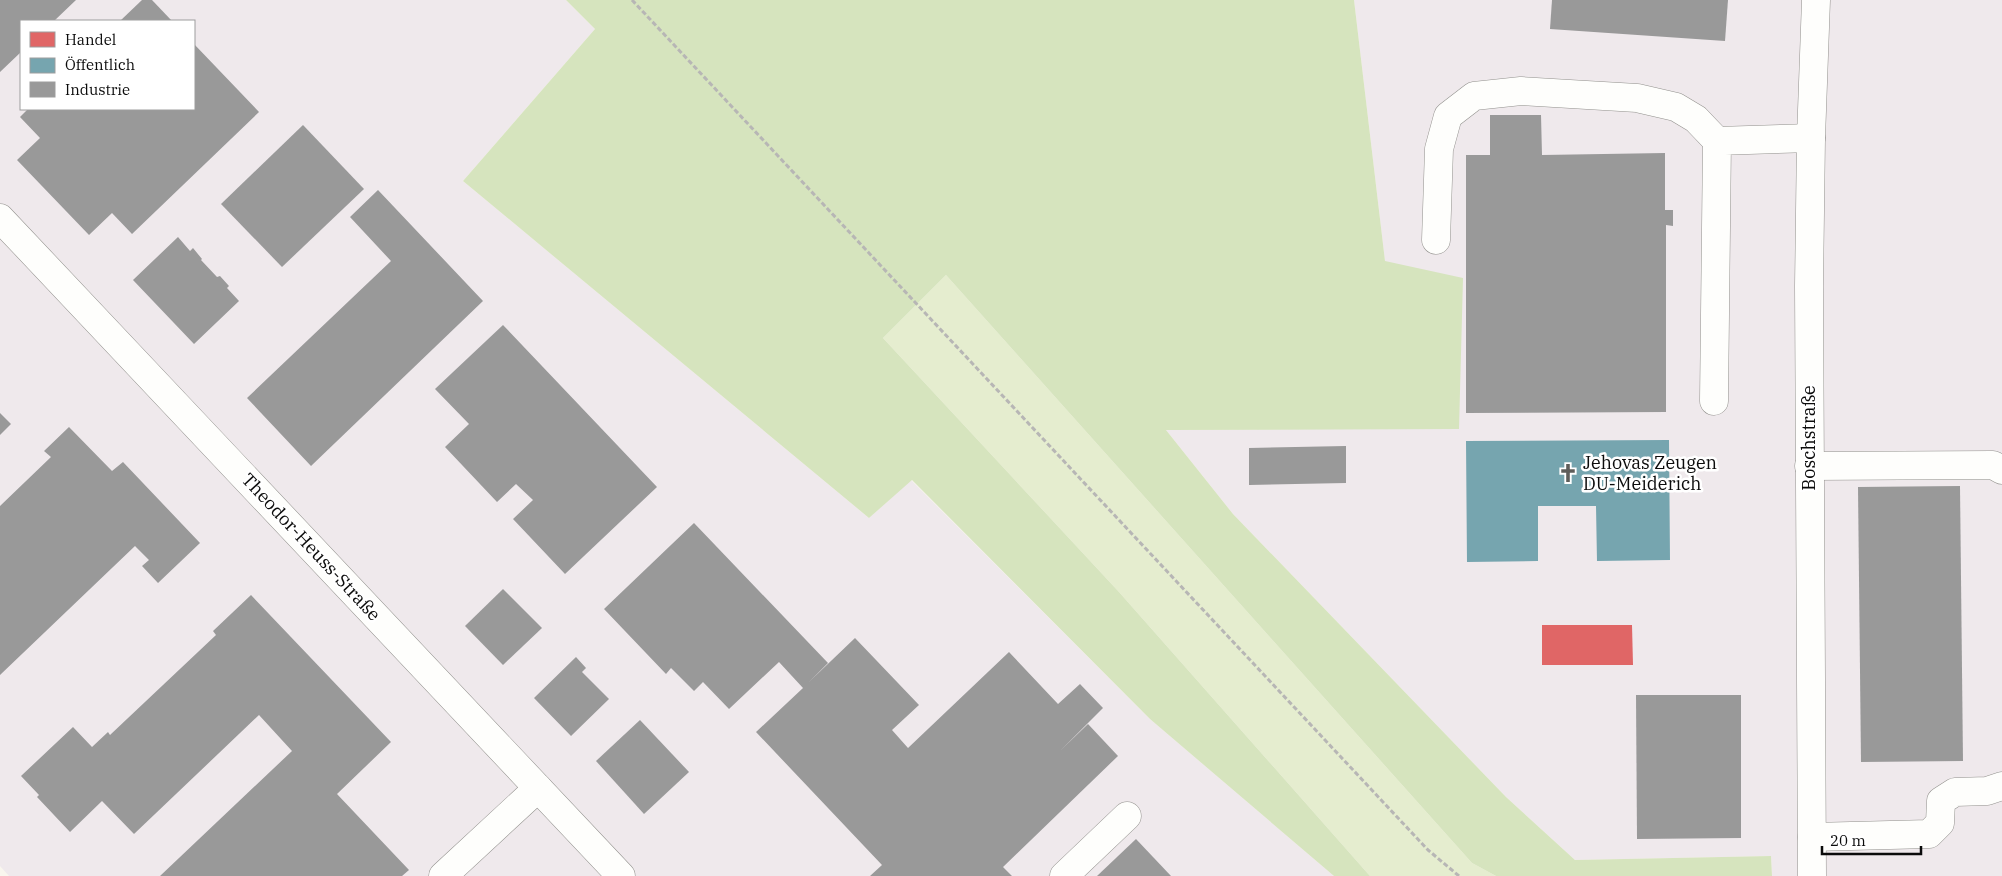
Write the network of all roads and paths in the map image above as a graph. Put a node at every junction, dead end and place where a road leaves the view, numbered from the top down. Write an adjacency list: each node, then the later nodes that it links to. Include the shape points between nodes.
1 (632, 0): 17 (path, via 1428,850)
2 (1816, 0): 3 (street, Boschstraße)
3 (1811, 138): 4 (street); 8 (street, Boschstraße)
4 (1716, 141): 6 (street, via 1696,119 1676,107 1637,98 1521,91 1474,96 1448,116 1439,149); 7 (street)
5 (0, 218): 11 (street, Theodor-Heuss-Straße)
6 (1436, 240)
7 (1714, 401)
8 (1809, 466): 9 (street, via 1993,465); 13 (street, Boschstraße)
9 (2002, 470)
10 (2002, 786): 13 (street, via 1987,791 1955,792 1941,801 1940,823 1929,834)
11 (538, 788): 14 (street); 15 (street, Theodor-Heuss-Straße)
12 (1127, 816): 16 (street)
13 (1812, 837): 18 (street, Boschstraße)
14 (443, 876)
15 (622, 876)
16 (1064, 876)
17 (1459, 876)
18 (1812, 876)

